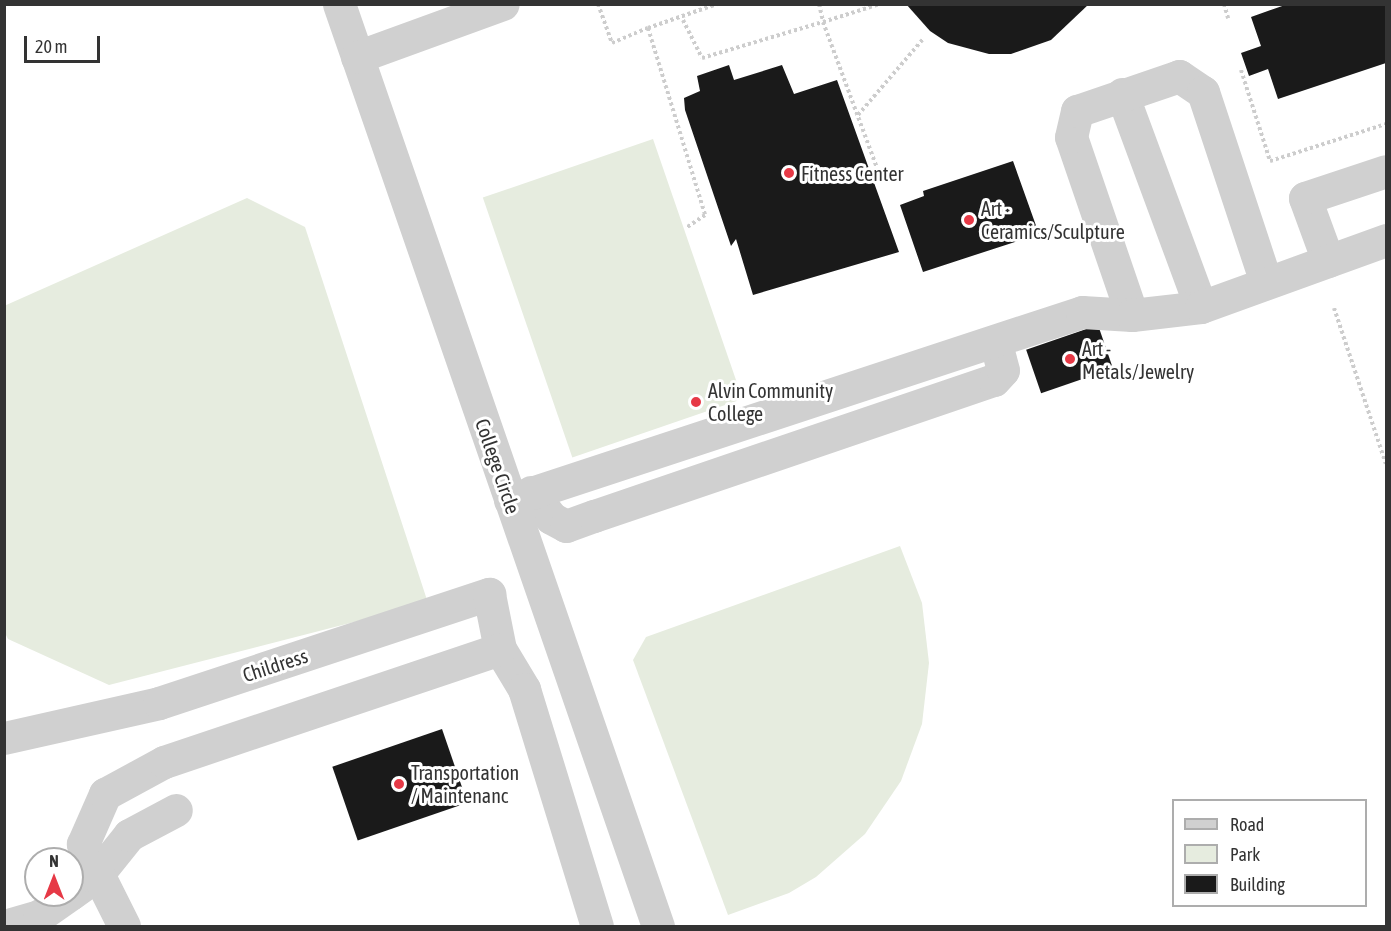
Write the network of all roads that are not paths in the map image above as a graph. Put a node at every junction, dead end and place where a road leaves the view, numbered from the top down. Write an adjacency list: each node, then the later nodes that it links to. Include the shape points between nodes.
1 (339, 4): 3 (street, College Circle)
2 (503, 4): 3 (street)
3 (357, 57): 12 (street, College Circle)
4 (1122, 94): 8 (street, via 1179,76 1203,92); 9 (street); 10 (street, via 1077,111 1071,137)
5 (1386, 171): 7 (street, via 1305,198)
6 (1386, 240): 7 (street)
7 (1328, 261): 8 (street)
8 (1266, 282): 9 (street)
9 (1201, 307): 10 (street)
10 (1132, 315): 11 (street, via 1082,312)
11 (995, 341): 12 (street); 12 (street, via 1003,370 994,380 566,526)
12 (521, 496): 23 (street, College Circle)
13 (500, 649): 14 (street, Childress, via 489,594 159,704); 16 (street, via 164,762 105,794); 22 (street, Childress, via 524,689)
14 (4, 738)
15 (176, 810): 17 (street, via 129,835)
16 (83, 847)
17 (84, 883)
18 (84, 892): 21 (street)
19 (52, 907): 20 (street, via 39,916)
20 (4, 926)
21 (124, 927)
22 (597, 927)
23 (658, 927)

